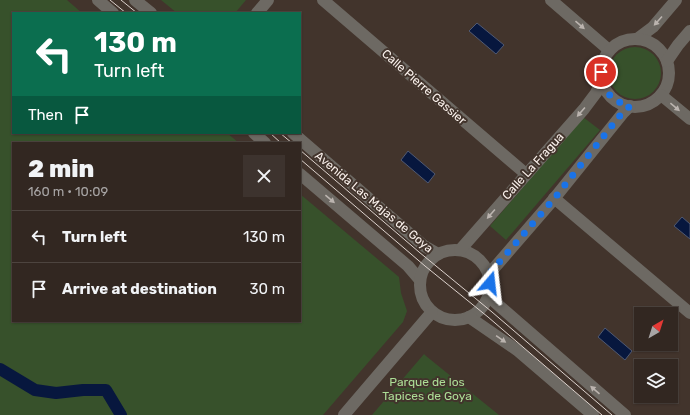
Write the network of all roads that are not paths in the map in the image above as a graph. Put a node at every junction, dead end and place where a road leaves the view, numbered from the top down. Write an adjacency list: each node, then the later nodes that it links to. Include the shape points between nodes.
1 (98, 0): 7 (street)
2 (135, 0): 8 (street)
3 (268, 0): 9 (street)
4 (323, 0): 21 (street, Calle Pierre Gassier)
5 (551, 0): 12 (street, one-way to 12)
6 (676, 0): 11 (street, one-way to 11, via 653,27)
7 (113, 12)
8 (150, 12)
9 (258, 12)
10 (690, 31): 13 (street)
11 (637, 39): 12 (street, via 624,40); 13 (street, via 656,46)
12 (609, 50): 14 (street, via 603,60)
13 (667, 61): 15 (street, via 667,84)
14 (602, 80): 16 (street, via 610,96 621,104); 21 (street, Calle La Fragua, one-way to 21, via 584,109)
15 (661, 95): 16 (street, via 646,105); 17 (street, one-way to 17)
16 (630, 106): 23 (street)
17 (690, 120)
18 (255, 134): 20 (street)
19 (293, 134): 25 (street, Avenida Las Majas de Goya, via 424,246)
20 (264, 142)
21 (526, 174): 24 (street, Calle La Fragua, one-way to 24)
22 (301, 175): 27 (street, one-way to 27, via 408,266)
23 (554, 198): 26 (street); 30 (street)
24 (460, 250): 25 (street); 26 (street, via 477,258)
25 (438, 254): 27 (street, via 425,266)
26 (489, 274): 28 (street)
27 (420, 280): 29 (street, via 421,296)
28 (489, 297): 31 (street, via 480,311); 34 (street, one-way to 28)
29 (432, 312): 31 (street, via 441,318 452,320); 32 (street)
30 (690, 313)
31 (469, 318): 33 (street, one-way to 33, via 517,350)
32 (344, 415)
33 (593, 415)
34 (625, 415)

